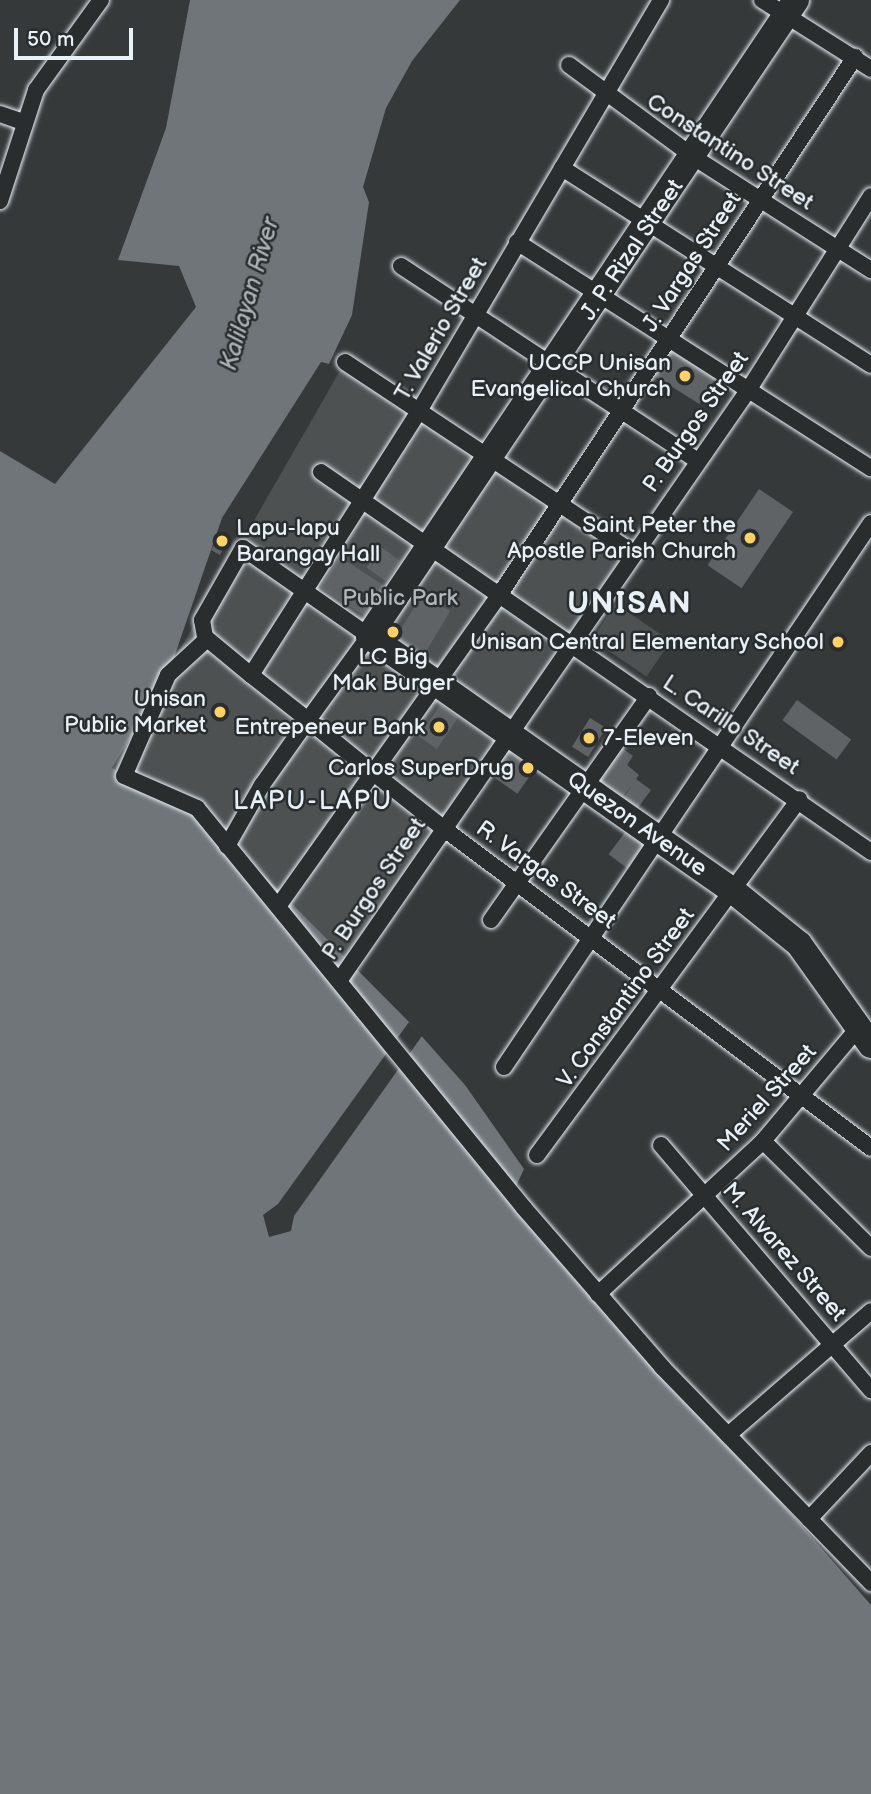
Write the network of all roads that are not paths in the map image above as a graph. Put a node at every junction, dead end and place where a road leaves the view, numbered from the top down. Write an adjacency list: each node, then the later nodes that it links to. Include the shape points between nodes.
1 (101, 0): 10 (street, via 36,90)
2 (661, 0): 8 (street, T. Valerio Street)
3 (762, 0): 4 (street)
4 (791, 8): 5 (street); 11 (main road, J. P. Rizal Street)
5 (855, 57): 7 (street); 14 (street, J. Vargas Street)
6 (569, 65): 8 (street, Constantino Street)
7 (871, 69)
8 (605, 96): 11 (street, Constantino Street); 12 (street, T. Valerio Street)
9 (0, 114): 10 (street)
10 (23, 122): 15 (street)
11 (695, 158): 14 (street, Constantino Street); 16 (main road, J. P. Rizal Street)
12 (562, 168): 16 (street); 17 (street, T. Valerio Street)
13 (871, 196): 18 (street, P. Burgos Street)
14 (760, 200): 18 (street, Constantino Street); 20 (street, J. Vargas Street)
15 (0, 201)
16 (649, 224): 20 (street); 22 (main road, J. P. Rizal Street)
17 (517, 242): 22 (street); 23 (street, T. Valerio Street)
18 (836, 248): 21 (street, Constantino Street); 24 (street, P. Burgos Street)
19 (401, 266): 23 (street)
20 (715, 267): 24 (street); 25 (street, J. Vargas Street)
21 (871, 270)
22 (599, 297): 25 (street); 28 (main road, J. P. Rizal Street)
23 (477, 313): 28 (street); 30 (street, T. Valerio Street)
24 (795, 317): 27 (street); 29 (street, P. Burgos Street)
25 (668, 340): 29 (street); 31 (street, J. Vargas Street)
26 (345, 362): 30 (street)
27 (871, 365)
28 (554, 367): 31 (street); 32 (main road, J. P. Rizal Street)
29 (748, 389): 33 (street, P. Burgos Street); 34 (street)
30 (419, 411): 32 (street); 36 (street, T. Valerio Street)
31 (621, 414): 33 (street); 37 (street, J. Vargas Street)
32 (492, 458): 37 (street); 39 (main road, J. P. Rizal Street)
33 (698, 461): 40 (street, P. Burgos Street)
34 (871, 468)
35 (320, 472): 36 (street, L. Carillo Street)
36 (362, 499): 39 (street, L. Carillo Street); 41 (street, T. Valerio Street)
37 (560, 505): 40 (street); 42 (street, J. Vargas Street)
38 (871, 523): 51 (street)
39 (433, 545): 42 (street, L. Carillo Street); 44 (main road, J. P. Rizal Street)
40 (632, 552): 45 (street, P. Burgos Street)
41 (304, 591): 43 (street, via 243,548); 44 (street); 46 (street, T. Valerio Street)
42 (500, 594): 45 (street, L. Carillo Street); 47 (street, J. Vargas Street)
43 (204, 635): 46 (street, R. Vargas Street); 57 (street, via 168,675 124,776 197,808)
44 (369, 636): 47 (main road, Quezon Avenue); 49 (street)
45 (572, 645): 48 (street, L. Carillo Street); 50 (street, P. Burgos Street)
46 (251, 675): 49 (street, R. Vargas Street)
47 (438, 683): 50 (main road, Quezon Avenue); 52 (street, J. Vargas Street)
48 (649, 696): 51 (street, L. Carillo Street); 53 (street)
49 (308, 720): 52 (street, R. Vargas Street); 57 (street)
50 (508, 733): 53 (main road, Quezon Avenue); 55 (street, P. Burgos Street)
51 (724, 745): 54 (street, L. Carillo Street); 56 (street)
52 (376, 775): 55 (street, R. Vargas Street); 61 (street, J. Vargas Street)
53 (582, 786): 56 (main road, Quezon Avenue); 59 (street)
54 (799, 799): 58 (street, L. Carillo Street); 60 (street, V. Constantino Street)
55 (443, 828): 59 (street, R. Vargas Street); 64 (street, P. Burgos Street)
56 (660, 841): 60 (main road, Quezon Avenue); 63 (street)
57 (227, 846): 61 (street)
58 (871, 852)
59 (517, 883): 62 (street); 63 (street, R. Vargas Street)
60 (732, 890): 65 (street, V. Constantino Street); 66 (main road, Quezon Avenue, via 808,954)
61 (279, 905): 64 (street)
62 (491, 920)
63 (592, 936): 65 (street, R. Vargas Street); 67 (street)
64 (339, 981): 75 (street, via 397,1060)
65 (662, 988): 68 (street, R. Vargas Street); 72 (street, V. Constantino Street)
66 (865, 1036): 68 (street, Meriel Street)
67 (504, 1067)
68 (802, 1096): 69 (street, Meriel Street); 71 (street, R. Vargas Street)
69 (763, 1141): 73 (street, Meriel Street); 74 (street)
70 (661, 1145): 73 (street, M. Alvarez Street)
71 (871, 1148)
72 (537, 1155)
73 (705, 1196): 75 (street, Meriel Street); 77 (street, M. Alvarez Street)
74 (871, 1248)
75 (598, 1294): 79 (street)
76 (871, 1311): 77 (street)
77 (833, 1343): 78 (street, M. Alvarez Street); 79 (street)
78 (871, 1390)
79 (728, 1435): 81 (street)
80 (871, 1453): 81 (street)
81 (809, 1519): 82 (street)
82 (871, 1583)

